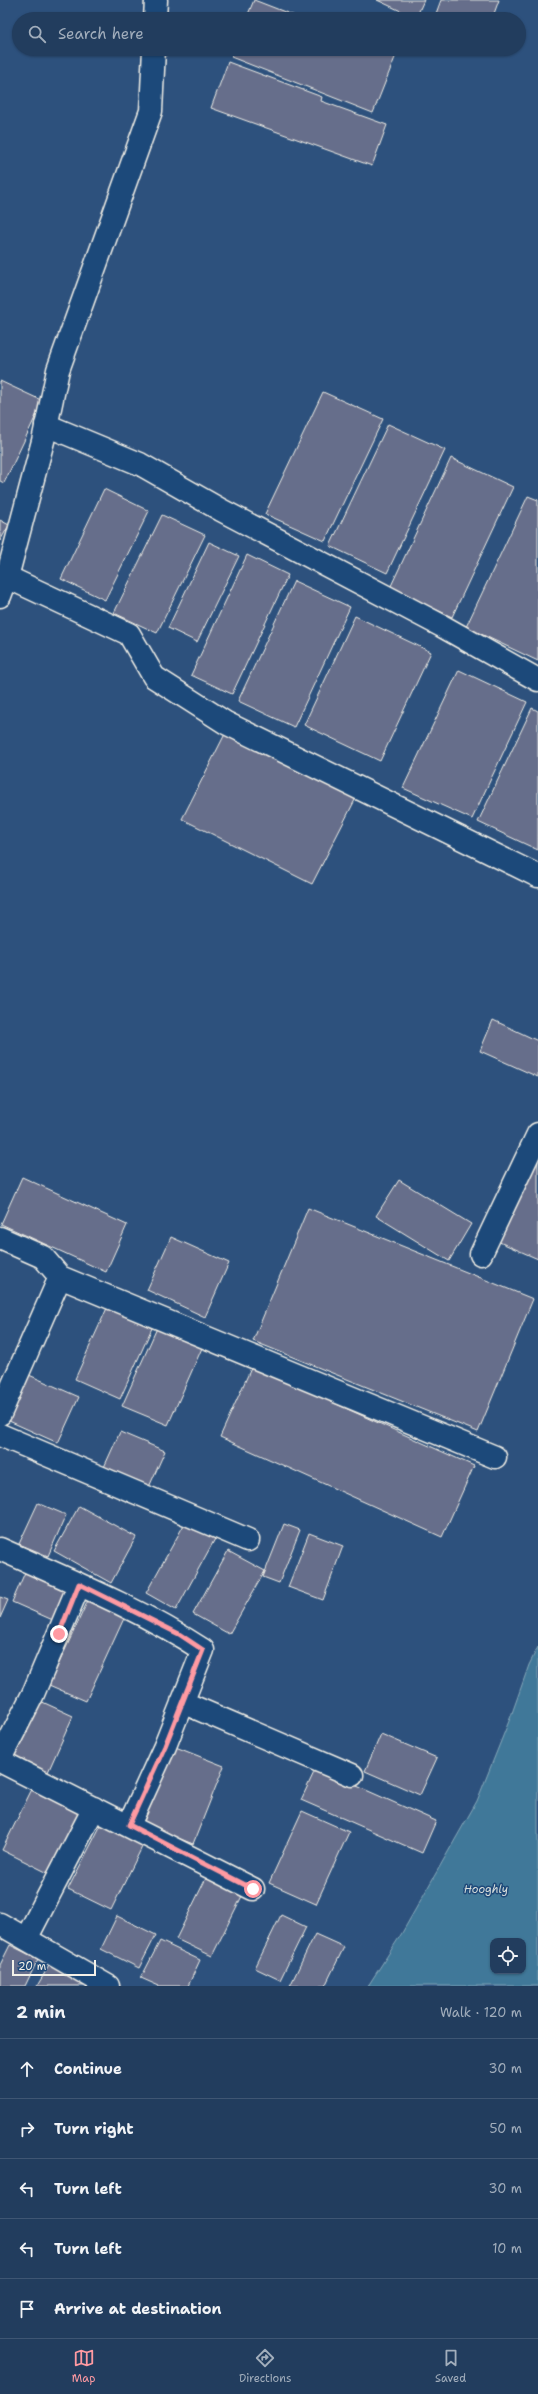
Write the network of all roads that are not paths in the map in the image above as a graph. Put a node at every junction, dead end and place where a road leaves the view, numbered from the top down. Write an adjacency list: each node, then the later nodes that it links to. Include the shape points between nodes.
1 (156, 0): 2 (street)
2 (155, 12)
3 (154, 56): 4 (street, via 151,111 58,370)
4 (46, 425): 5 (street); 6 (street, via 140,464)
5 (4, 586): 7 (street, via 129,634 154,677 226,723)
6 (538, 680)
7 (538, 876)
8 (538, 1134): 10 (street)
9 (0, 1238): 11 (street, via 43,1257)
10 (481, 1254)
11 (60, 1277): 12 (street); 14 (street)
12 (0, 1414)
13 (0, 1435): 15 (street)
14 (494, 1457)
15 (248, 1540)
16 (0, 1550): 17 (street)
17 (79, 1584): 18 (street, via 179,1634 203,1650); 19 (street, via 33,1694)
18 (182, 1702): 20 (street); 22 (street)
19 (0, 1760): 21 (street)
20 (352, 1775)
21 (94, 1808): 22 (street); 25 (street)
22 (129, 1825): 23 (street)
23 (253, 1889)
24 (0, 1924): 25 (street)
25 (26, 1939): 26 (street)
26 (108, 1986)

